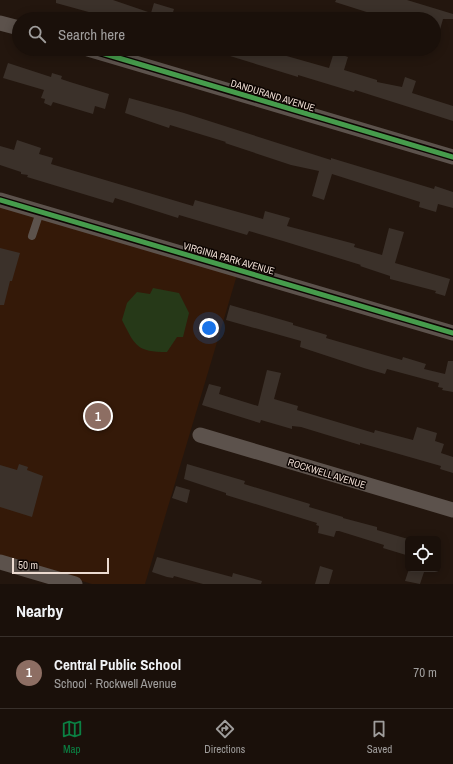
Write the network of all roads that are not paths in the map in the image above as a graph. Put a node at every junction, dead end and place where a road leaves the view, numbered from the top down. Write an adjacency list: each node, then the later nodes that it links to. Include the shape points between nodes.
1 (0, 23): 2 (street)
2 (12, 26)
3 (111, 56): 4 (street, DANDURAND AVENUE)
4 (453, 158)
5 (0, 200): 6 (street, VIRGINIA PARK AVENUE)
6 (40, 212): 7 (lane); 8 (street, VIRGINIA PARK AVENUE)
7 (32, 236)
8 (453, 333)
9 (200, 435): 10 (street, ROCKWELL AVENUE)
10 (453, 510)
11 (0, 562): 12 (street)
12 (75, 584)

